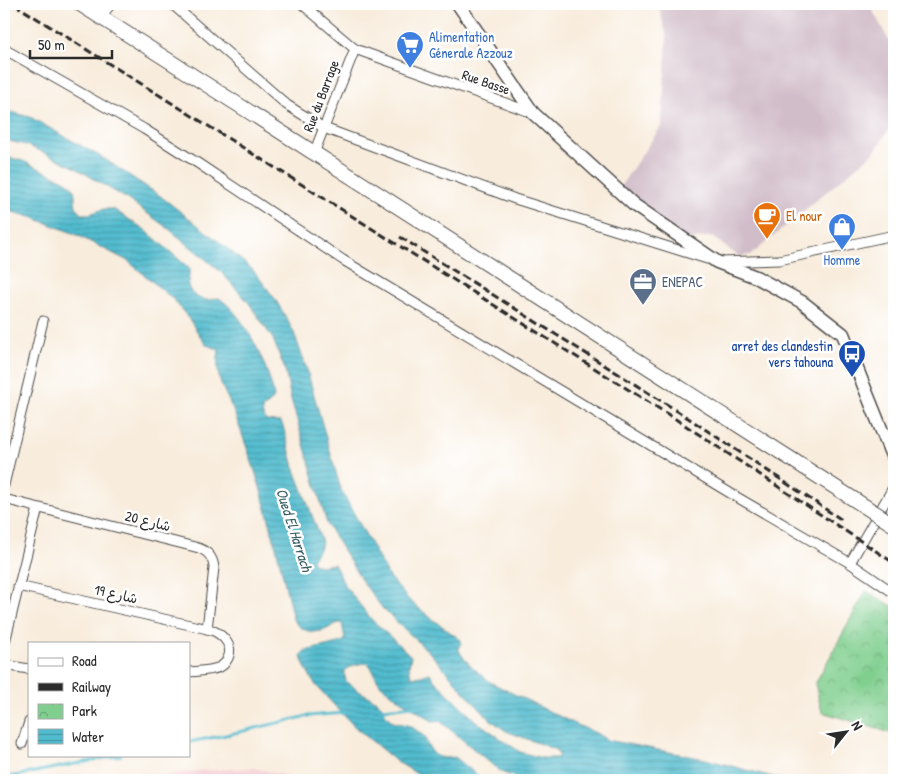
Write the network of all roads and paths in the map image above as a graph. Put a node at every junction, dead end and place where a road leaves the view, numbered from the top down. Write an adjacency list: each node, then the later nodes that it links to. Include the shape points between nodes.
1 (80, 4): 6 (main road)
2 (111, 4): 6 (street)
3 (172, 4): 10 (street, via 287,105)
4 (302, 4): 8 (street, Rue Basse)
5 (458, 4): 9 (street)
6 (101, 17): 11 (main road)
7 (4, 49): 21 (street, via 144,129 343,260)
8 (354, 49): 9 (street, Rue Basse); 10 (street, Rue du Barrage)
9 (533, 113): 13 (street, via 634,205)
10 (324, 128): 11 (street, Rue du Barrage); 13 (street, via 515,199)
11 (314, 154): 20 (main road, bridge)
12 (894, 235): 13 (street, via 779,260)
13 (717, 262): 15 (street, via 756,277 802,302 843,334)
14 (43, 321): 16 (street)
15 (894, 456)
16 (4, 485)
17 (894, 486): 21 (street)
18 (4, 499): 19 (street, شارع 20)
19 (38, 508): 22 (street); 24 (street, شارع 20, via 207,552 214,568)
20 (894, 525)
21 (850, 563): 23 (street)
22 (18, 586): 24 (street, شارع 19); 25 (street)
23 (894, 593)
24 (207, 629): 28 (street, via 225,639 229,655 219,667)
25 (4, 646)
26 (4, 665): 27 (street)
27 (28, 670)
28 (190, 672)
29 (28, 725): 30 (street)
30 (22, 744)

